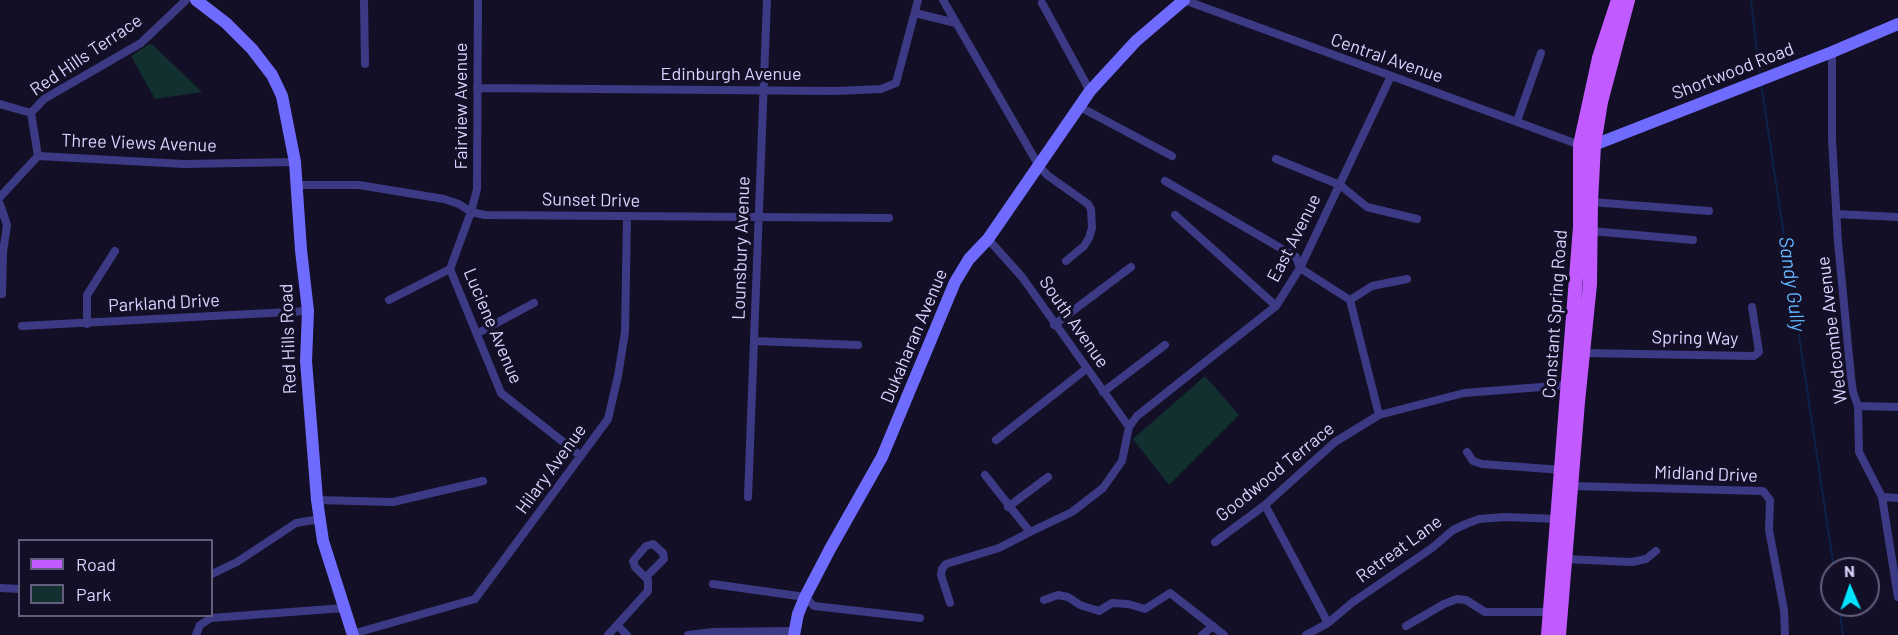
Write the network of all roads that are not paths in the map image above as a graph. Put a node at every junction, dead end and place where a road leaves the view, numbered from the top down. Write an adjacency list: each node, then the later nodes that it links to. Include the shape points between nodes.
1 (186, 0): 24 (street, Red Hills Terrace, via 141,43 44,99)
2 (196, 0): 30 (main road, Red Hills Road, via 252,48 272,75 282,96)
3 (364, 0): 17 (street)
4 (477, 0): 19 (street, Fairview Avenue)
5 (766, 0): 20 (street, Lounsbury Avenue)
6 (918, 0): 12 (street, Edinburgh Avenue)
7 (943, 0): 13 (street)
8 (1184, 0): 18 (street, Central Avenue); 21 (main road, Dukaharan Avenue, via 1136,41)
9 (1618, 0): 26 (main road, Constant Spring Road, via 1599,58)
10 (1628, 0): 26 (main road, Constant Spring Road)
11 (1042, 3): 21 (street)
12 (915, 13): 13 (street); 20 (street, Edinburgh Avenue, via 896,83 881,89)
13 (956, 23): 31 (street)
14 (1898, 24): 15 (main road, Shortwood Road)
15 (1832, 52): 26 (main road, Shortwood Road); 40 (street, Wedcombe Avenue)
16 (1541, 53): 25 (street)
17 (366, 64)
18 (1391, 76): 25 (street, Central Avenue); 34 (street, East Avenue)
19 (477, 88): 20 (street, Edinburgh Avenue); 39 (street, Fairview Avenue, via 477,189)
20 (763, 90): 45 (street, Lounsbury Avenue)
21 (1090, 91): 23 (main road, Dukaharan Avenue)
22 (0, 104): 24 (street, Red Hills Terrace)
23 (1080, 107): 28 (street); 31 (main road, Dukaharan Avenue)
24 (31, 113): 27 (street, Red Hills Terrace)
25 (1517, 121): 26 (street, Central Avenue)
26 (1587, 145): 36 (main road, Constant Spring Road); 72 (main road, Constant Spring Road)
27 (38, 156): 30 (street, Three Views Avenue, via 184,164); 35 (street, Three Views Avenue)
28 (1172, 156)
29 (1276, 159): 34 (street)
30 (295, 162): 33 (main road, Red Hills Road)
31 (1039, 166): 48 (main road, Dukaharan Avenue); 51 (street, via 1091,209 1089,237)
32 (1165, 181): 53 (street, via 1296,257)
33 (297, 185): 39 (street, Sunset Drive, via 359,185 444,199); 62 (main road, Red Hills Road)
34 (1340, 185): 46 (street, via 1367,207); 53 (street, East Avenue)
35 (0, 197)
36 (1591, 202): 38 (street); 47 (main road, Constant Spring Road)
37 (0, 204): 56 (street, via 8,225)
38 (1709, 211)
39 (471, 212): 42 (street, Sunset Drive); 54 (street, Luciene Avenue)
40 (1836, 214): 43 (street); 74 (street, Wedcombe Avenue, via 1852,392)
41 (1175, 215): 60 (street)
42 (627, 217): 45 (street, Sunset Drive); 80 (street, Hilary Avenue, via 625,332 618,376 608,418)
43 (1898, 217)
44 (889, 218): 45 (street, Sunset Drive)
45 (758, 219): 67 (street, Lounsbury Avenue)
46 (1417, 219)
47 (1591, 231): 49 (street); 70 (main road, Constant Spring Road)
48 (988, 238): 64 (street, South Avenue, via 1022,277); 104 (main road, Dukaharan Avenue, via 955,282 882,457)
49 (1692, 240)
50 (115, 251): 63 (street, via 87,295)
51 (1066, 261)
52 (1131, 267): 64 (street)
53 (1300, 268): 58 (street); 60 (street, East Avenue)
54 (450, 269): 57 (street); 66 (street, Luciene Avenue)
55 (1407, 279): 58 (street, via 1372,286)
56 (2, 294)
57 (389, 300)
58 (1350, 300): 76 (street)
59 (534, 303): 66 (street)
60 (1276, 306): 77 (street, East Avenue, via 1137,416)
61 (1752, 307): 70 (street, Spring Way, via 1759,351 1754,356)
62 (308, 311): 63 (street, Parkland Drive); 89 (main road, Red Hills Road, via 306,361)
63 (87, 324): 65 (street, Parkland Drive)
64 (1054, 325): 71 (street, South Avenue)
65 (22, 326)
66 (478, 333): 80 (street, Luciene Avenue, via 501,393)
67 (754, 341): 68 (street); 87 (street, Lounsbury Avenue)
68 (858, 345)
69 (1164, 345): 73 (street)
70 (1583, 353): 85 (main road, Constant Spring Road)
71 (1086, 369): 73 (street, South Avenue); 78 (street)
72 (1567, 385): 76 (street, Goodwood Terrace, via 1464,393); 81 (main road, Constant Spring Road)
73 (1103, 392): 77 (street, South Avenue)
74 (1858, 406): 75 (street); 86 (street, Wedcombe Avenue, via 1859,452)
75 (1898, 407)
76 (1379, 415): 90 (street, Goodwood Terrace, via 1335,442)
77 (1129, 427): 94 (street, via 1122,461 1102,488 1072,512)
78 (996, 440)
79 (1467, 452): 81 (street, via 1473,461 1482,464)
80 (581, 456): 117 (street, Hilary Avenue, via 475,599)
81 (1562, 470): 93 (main road, Constant Spring Road)
82 (986, 475): 91 (street)
83 (1048, 477): 91 (street)
84 (483, 481): 89 (street, via 393,502)
85 (1571, 486): 97 (main road, Constant Spring Road); 127 (street, Midland Drive, via 1763,491 1770,500 1769,530)
86 (1882, 496): 88 (street); 101 (street, Wedcombe Avenue)
87 (748, 497)
88 (1898, 498)
89 (317, 500): 92 (main road, Red Hills Road)
90 (1265, 505): 95 (street, Goodwood Terrace); 111 (street)
91 (1008, 507): 94 (street)
92 (320, 519): 98 (street, via 296,523); 108 (main road, Red Hills Road)
93 (1559, 519): 109 (main road, Constant Spring Road); 111 (street, Retreat Lane, via 1505,517 1466,524)
94 (1030, 532): 107 (street, via 999,548 946,564 941,575)
95 (1215, 542)
96 (1656, 551): 97 (street, via 1646,560 1632,562)
97 (1565, 560): 126 (main road, Constant Spring Road)
98 (213, 574)
99 (646, 577): 112 (street, via 650,583 648,591)
100 (712, 584): 104 (street)
101 (1897, 587): 105 (street, Wedcombe Avenue)
102 (0, 588): 103 (street)
103 (18, 589)
104 (805, 597): 110 (street, via 814,606); 115 (main road, Dukaharan Avenue)
105 (1898, 597)
106 (1044, 600): 113 (street, via 1058,595 1099,611 1112,603 1145,609 1170,593)
107 (950, 603)
108 (344, 608): 117 (main road, Red Hills Road); 118 (street, via 211,618 200,625)
109 (1551, 612): 114 (street, via 1485,612 1457,599); 125 (main road, Constant Spring Road)
110 (920, 618)
111 (1328, 623): 116 (street, Retreat Lane)
112 (617, 625): 119 (street); 120 (street)
113 (1213, 626): 122 (street); 123 (street)
114 (1407, 626)
115 (794, 633): 121 (street, via 742,630)
116 (1316, 633): 124 (street, Retreat Lane)
117 (353, 634)
118 (196, 635)
119 (608, 635)
120 (627, 635)
121 (692, 635)
122 (1202, 635)
123 (1224, 635)
124 (1306, 635)
125 (1548, 635)
126 (1559, 635)
127 (1785, 635)

